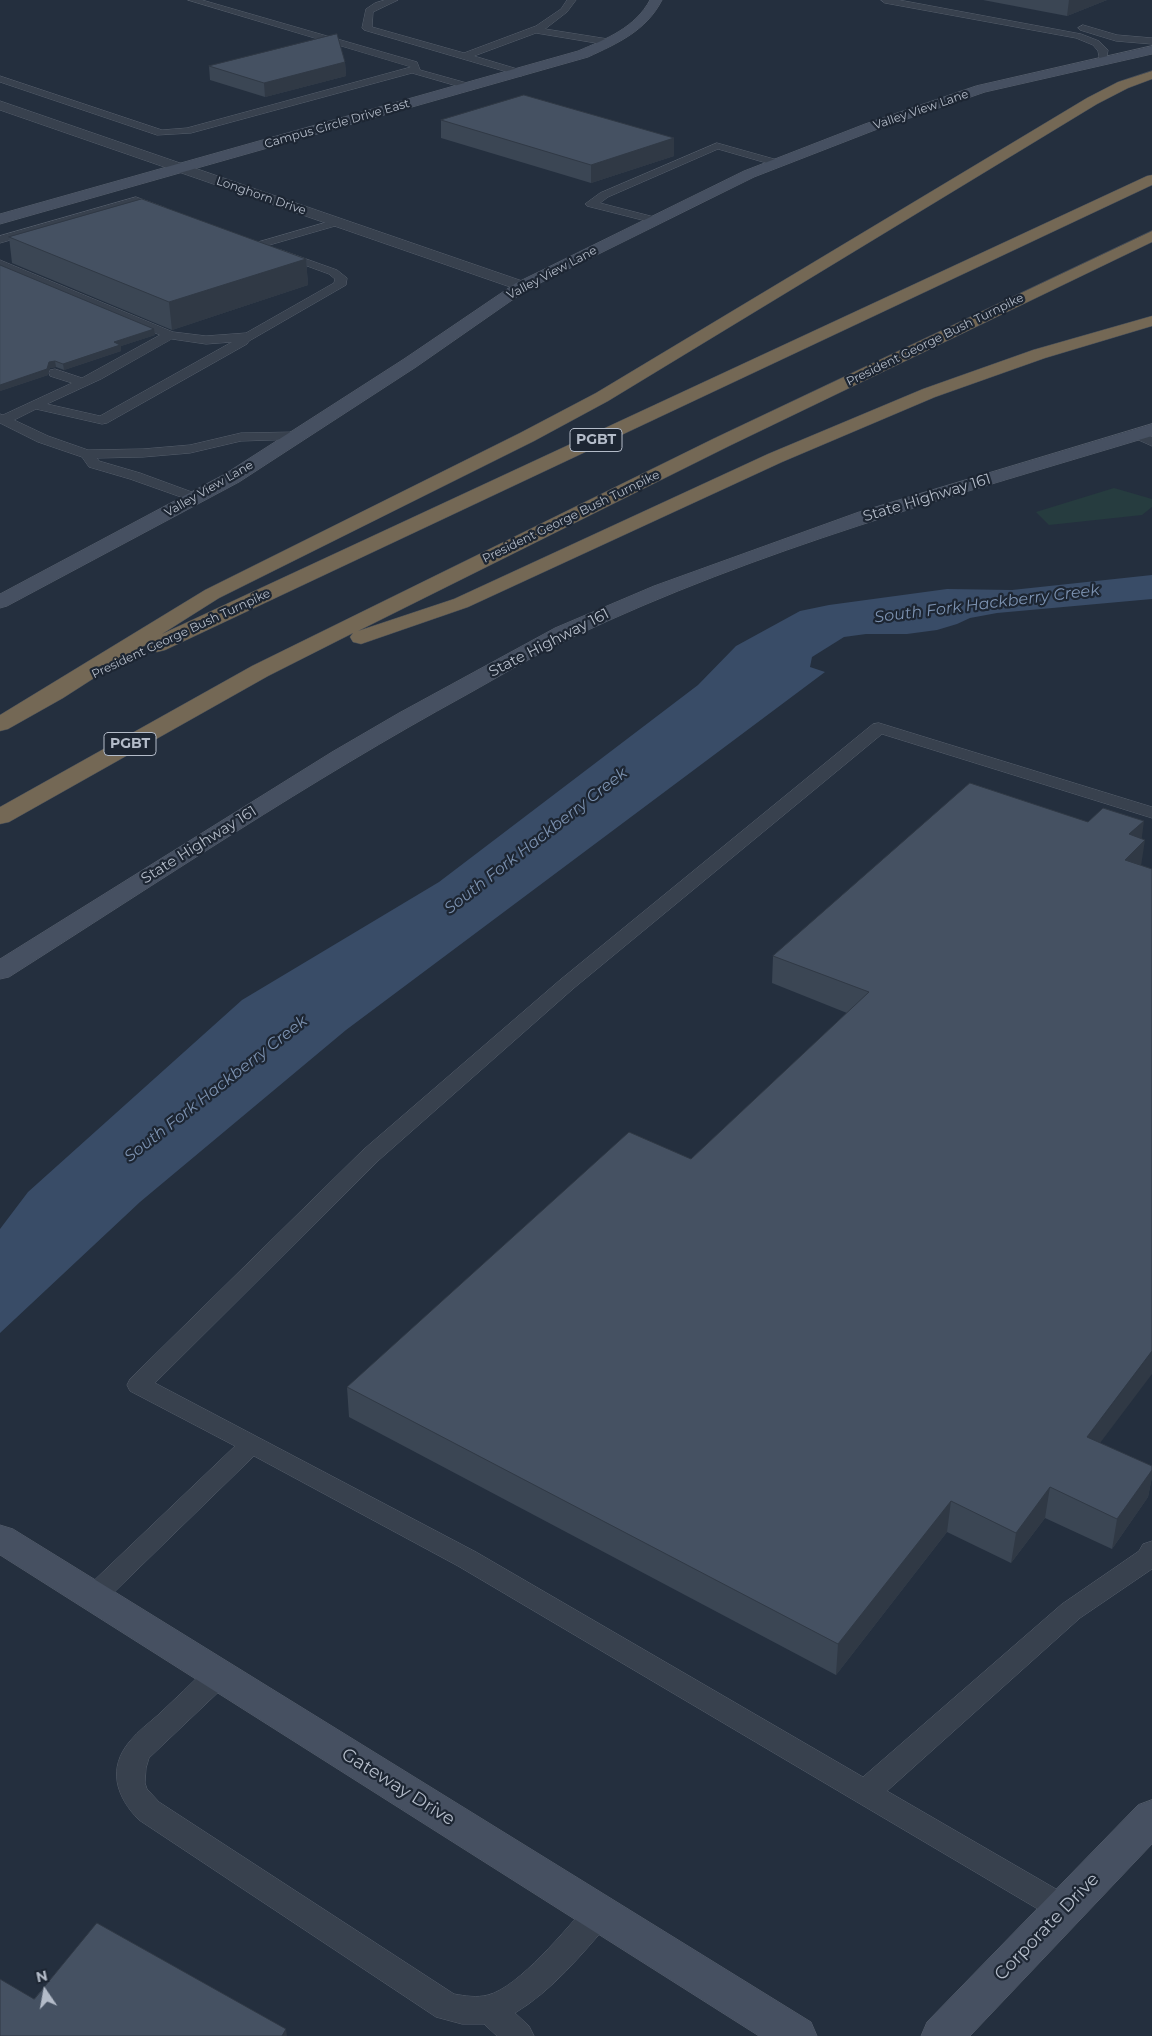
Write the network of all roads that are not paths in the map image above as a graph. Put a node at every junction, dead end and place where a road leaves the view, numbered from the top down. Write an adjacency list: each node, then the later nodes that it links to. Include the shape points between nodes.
1 (192, 0): 13 (lane, via 414,64 416,69)
2 (394, 0): 11 (lane, via 369,11 367,28)
3 (572, 0): 7 (lane, via 568,8)
4 (656, 0): 8 (main road, Campus Circle Drive East, via 652,11 636,26)
5 (885, 0): 12 (lane, via 1078,36 1104,50)
6 (930, 0): 9 (lane, via 1090,29 1116,38)
7 (537, 30): 8 (lane); 11 (lane)
8 (608, 42): 14 (main road, Campus Circle Drive East, via 583,54)
9 (1152, 42)
10 (1152, 50): 12 (main road, Valley View Lane)
11 (464, 56): 14 (lane)
12 (1103, 60): 19 (main road, Valley View Lane, via 981,89)
13 (411, 70): 16 (lane, via 187,132 161,133); 17 (lane)
14 (521, 73): 17 (main road, Campus Circle Drive East)
15 (1152, 75): 43 (highway, via 1092,101 602,397 527,438 212,594)
16 (0, 79)
17 (471, 87): 20 (main road, Campus Circle Drive East)
18 (0, 105): 20 (street, Longhorn Drive)
19 (777, 163): 24 (main road, Valley View Lane); 24 (lane, via 717,146 604,195 591,204)
20 (180, 168): 23 (main road, Campus Circle Drive East); 25 (street, Longhorn Drive)
21 (1152, 179): 43 (highway, President George Bush Turnpike / PGBT)
22 (171, 213): 27 (lane, via 136,200)
23 (0, 219)
24 (654, 220): 29 (main road, Valley View Lane)
25 (338, 222): 29 (street, Longhorn Drive); 32 (lane, via 255,244 333,272 341,278 340,285)
26 (1152, 236): 42 (highway, President George Bush Turnpike / PGBT, via 722,442)
27 (0, 240)
28 (0, 264): 31 (lane)
29 (522, 286): 37 (main road, Valley View Lane)
30 (1152, 322): 42 (highway, via 1039,354 929,393 775,458 461,603)
31 (170, 335): 32 (lane, via 206,340); 34 (lane)
32 (249, 337): 35 (lane, via 102,420)
33 (55, 373): 34 (lane)
34 (83, 382): 35 (lane)
35 (34, 405): 36 (lane)
36 (2, 419): 39 (lane, via 43,439)
37 (297, 436): 39 (lane, via 241,437 190,449); 40 (main road, Valley View Lane)
38 (1147, 436): 47 (main road, State Highway 161, via 876,514 774,548 661,590 564,633 340,757)
39 (87, 454): 40 (lane, via 94,464)
40 (195, 498): 41 (main road, Valley View Lane)
41 (0, 602)
42 (260, 671): 46 (highway, President George Bush Turnpike / PGBT)
43 (40, 700): 44 (highway, President George Bush Turnpike / PGBT)
44 (0, 724)
45 (1152, 813): 48 (lane, via 879,728 567,984 370,1154 139,1385)
46 (0, 817)
47 (0, 971)
48 (252, 1444): 51 (lane); 53 (lane, via 467,1559)
49 (0, 1538): 51 (main road, Gateway Drive)
50 (1152, 1551): 53 (lane, via 1148,1558 1071,1611)
51 (93, 1597): 52 (main road, Gateway Drive)
52 (218, 1675): 56 (main road, Gateway Drive); 57 (lane, via 139,1750 131,1775 131,1788 136,1800 447,2007 467,2011)
53 (866, 1792): 55 (lane)
54 (1152, 1817): 55 (main road, Corporate Drive)
55 (1064, 1909): 60 (main road, Corporate Drive)
56 (599, 1913): 57 (lane, via 544,1973 509,2000); 59 (main road, Gateway Drive)
57 (490, 2009): 58 (lane)
58 (518, 2036)
59 (796, 2036)
60 (942, 2036)

